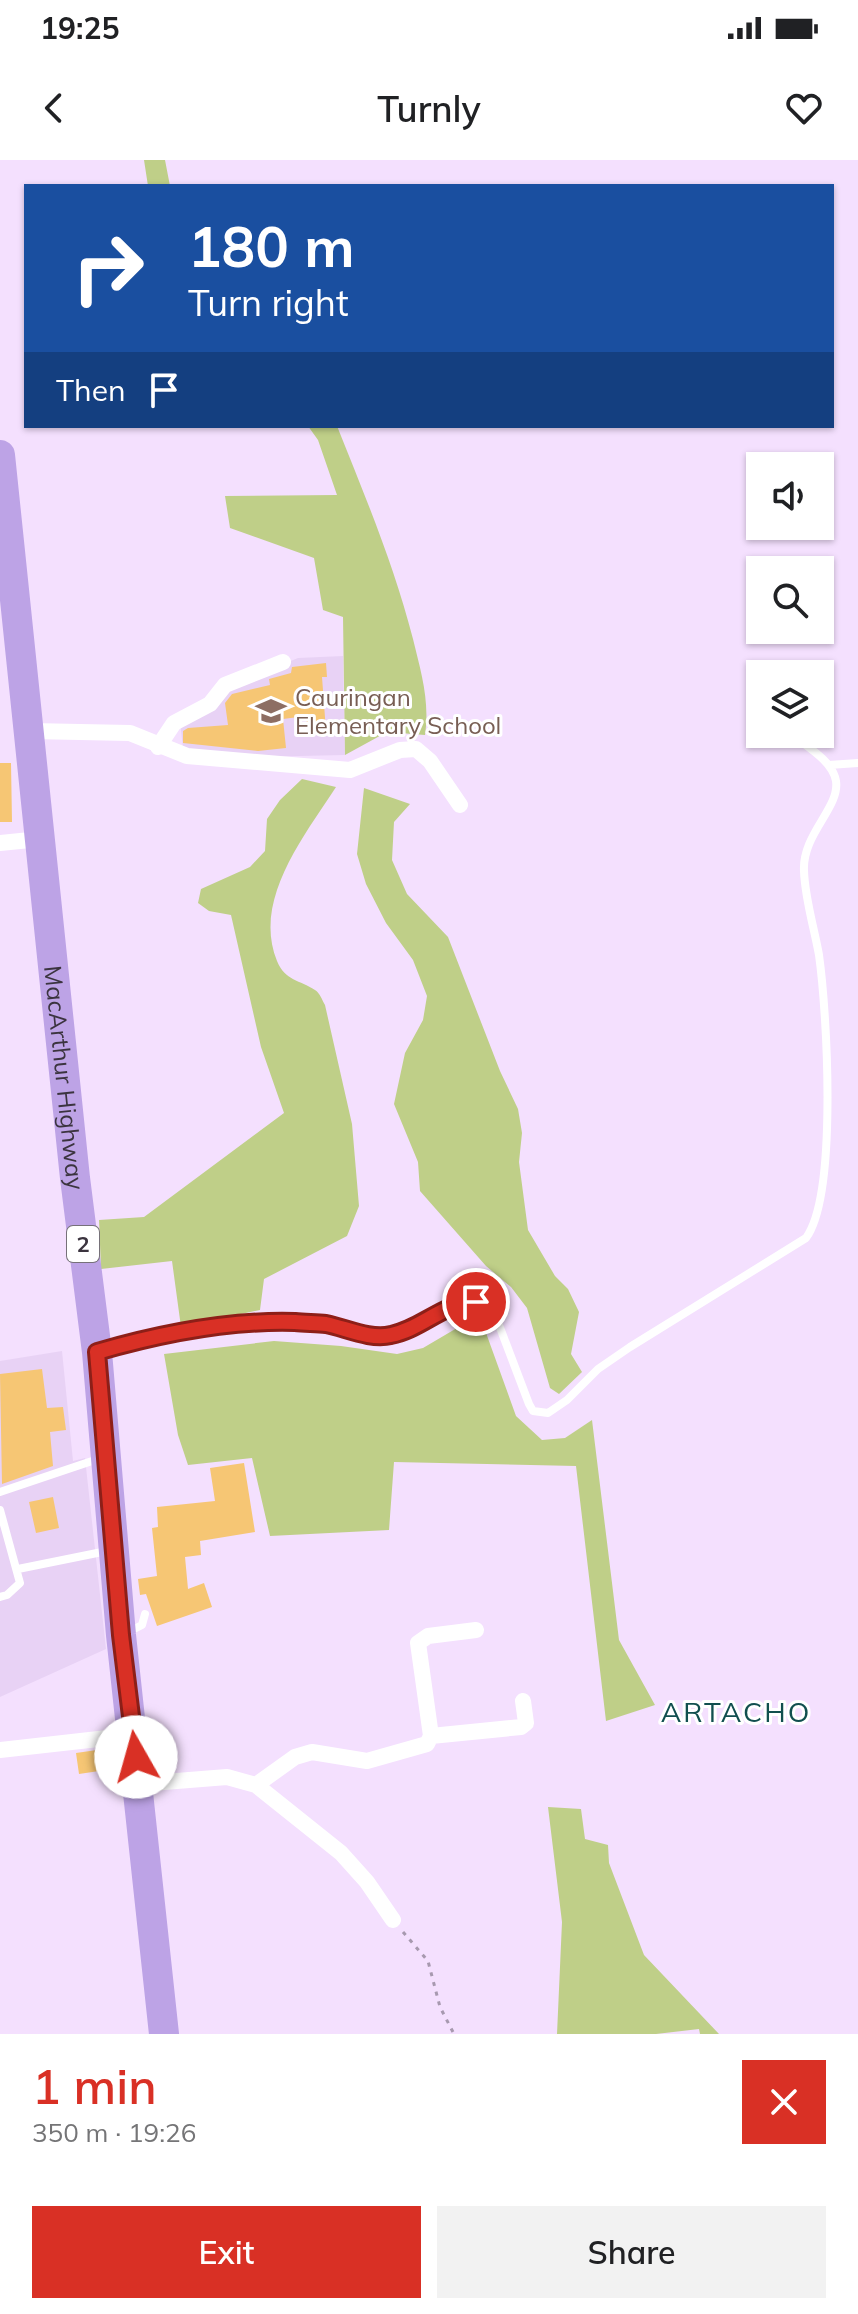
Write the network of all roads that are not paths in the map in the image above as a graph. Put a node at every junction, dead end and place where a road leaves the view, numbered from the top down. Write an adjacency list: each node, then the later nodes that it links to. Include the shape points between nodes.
1 (0, 455): 3 (highway, MacArthur Highway / 2)
2 (283, 662): 4 (street, via 225,685 210,704 174,723)
3 (30, 731): 4 (street, via 130,733); 9 (highway, MacArthur Highway / 2)
4 (158, 747): 8 (street, via 187,756 350,770 416,749)
5 (808, 748): 7 (lane)
6 (858, 763): 7 (lane)
7 (829, 765): 11 (lane, via 837,792 811,835 804,868 819,959 827,1060 821,1183 815,1225 806,1238 630,1347 548,1413 533,1411 496,1317 488,1305 476,1302 445,1309 391,1335 326,1324 267,1322 175,1334)
8 (460, 805)
9 (40, 839): 10 (street); 11 (highway, MacArthur Highway / 2)
10 (0, 843)
11 (97, 1352): 12 (highway, MacArthur Highway / 2)
12 (105, 1457): 13 (lane); 15 (highway, MacArthur Highway / 2)
13 (0, 1492)
14 (0, 1510): 16 (lane)
15 (113, 1550): 16 (lane); 20 (highway, MacArthur Highway / 2)
16 (18, 1569): 17 (lane, via 20,1583)
17 (0, 1597)
18 (145, 1614): 20 (lane, via 142,1625)
19 (476, 1630): 23 (street, via 428,1636 418,1643)
20 (121, 1635): 22 (highway, MacArthur Highway / 2)
21 (523, 1701): 23 (street, via 526,1723 521,1727)
22 (134, 1735): 24 (street); 25 (highway, MacArthur Highway / 2)
23 (431, 1736): 26 (street, via 427,1744 412,1750 367,1761 312,1752 295,1757)
24 (0, 1750)
25 (139, 1784): 26 (street, via 227,1777); 28 (highway, MacArthur Highway / 2)
26 (256, 1785): 27 (street, via 341,1853)
27 (393, 1920)
28 (164, 2034)

